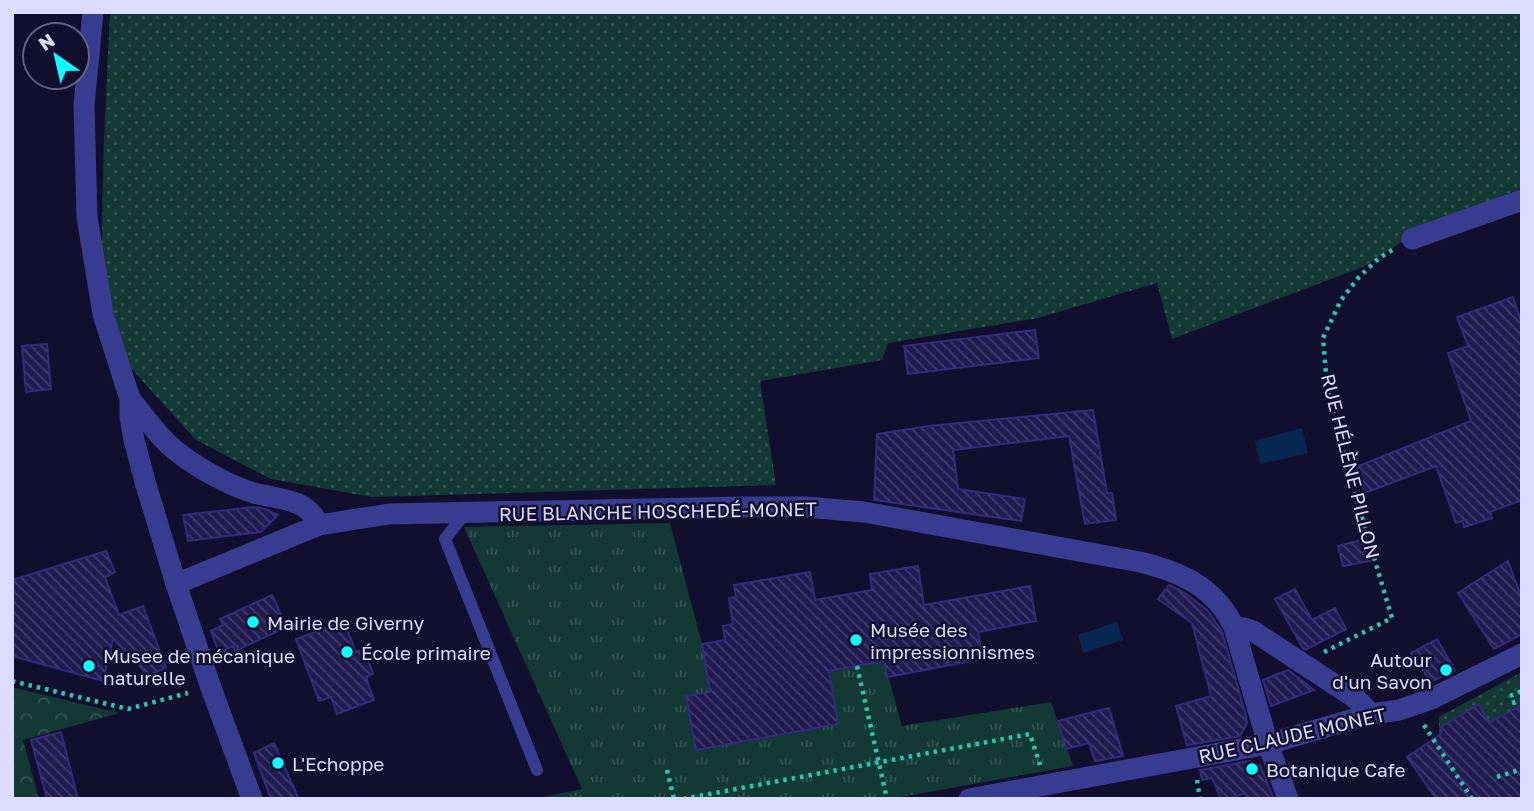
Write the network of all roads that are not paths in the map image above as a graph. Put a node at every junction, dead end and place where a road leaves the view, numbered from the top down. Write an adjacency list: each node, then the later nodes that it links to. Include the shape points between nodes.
1 (93, 12): 4 (street, via 84,105 87,217 103,314)
2 (1522, 200): 3 (street)
3 (1412, 239)
4 (130, 400): 6 (street, via 190,461 251,492 305,506); 7 (street, via 137,452)
5 (465, 513): 6 (street, RUE BLANCHE HOSCHEDÉ-MONET, via 389,514); 8 (street, RUE BLANCHE HOSCHEDÉ-MONET, via 730,507 877,514 1162,567 1214,596); 12 (lane, via 444,539)
6 (319, 525): 7 (street, RUE BLANCHE HOSCHEDÉ-MONET)
7 (176, 584): 13 (street)
8 (1234, 627): 10 (street, via 1253,631 1352,696); 11 (street, RUE BLANCHE HOSCHEDÉ-MONET)
9 (1522, 654): 10 (street, RUE CLAUDE MONET, via 1412,707)
10 (1371, 714): 11 (street, RUE CLAUDE MONET)
11 (1268, 744): 14 (street, RUE CLAUDE MONET); 15 (street, RUE BLANCHE HOSCHEDÉ-MONET)
12 (537, 770)
13 (252, 799)
14 (969, 799)
15 (1288, 799)

